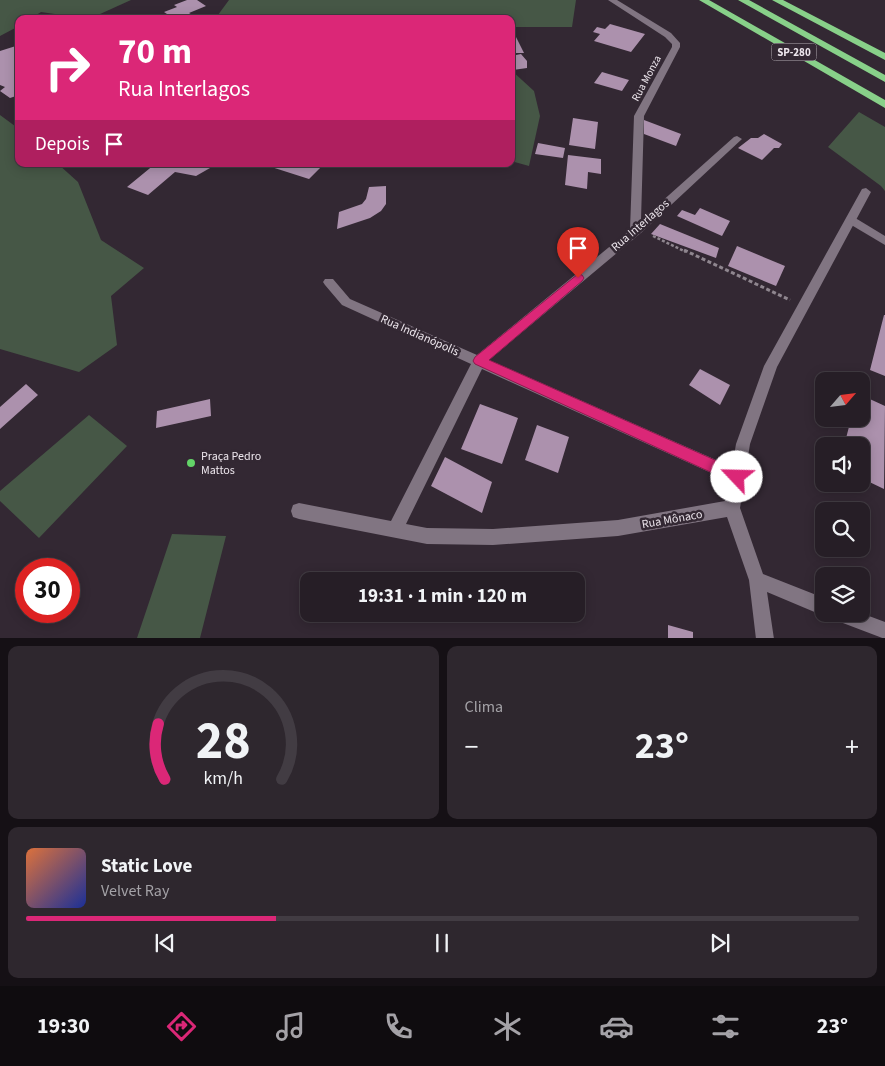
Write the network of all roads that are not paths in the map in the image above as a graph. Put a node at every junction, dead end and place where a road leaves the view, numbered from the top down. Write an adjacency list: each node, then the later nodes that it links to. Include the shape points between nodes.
1 (612, 0): 11 (street, Rua Monza, via 676,43 639,116)
2 (703, 0): 7 (highway, SP-280)
3 (742, 0): 6 (highway, SP-280)
4 (776, 0): 5 (highway)
5 (885, 57)
6 (885, 79)
7 (885, 105)
8 (737, 138): 11 (street, Rua Interlagos)
9 (866, 192): 10 (street)
10 (852, 220): 12 (street); 15 (street, via 771,366 743,444)
11 (636, 230): 14 (street, Rua Interlagos)
12 (885, 241)
13 (329, 282): 14 (street, Rua Indianópolis, via 346,302)
14 (479, 361): 15 (street, Rua Indianópolis); 18 (street, Rua Interlagos)
15 (737, 477): 16 (street)
16 (732, 508): 18 (street, Rua Mônaco, via 618,528 533,535 427,536); 19 (street)
17 (299, 511): 18 (street, Rua Mônaco)
18 (394, 531)
19 (757, 580): 20 (street); 23 (street)
20 (815, 603)
21 (862, 622): 22 (street)
22 (885, 631)
23 (765, 638)

